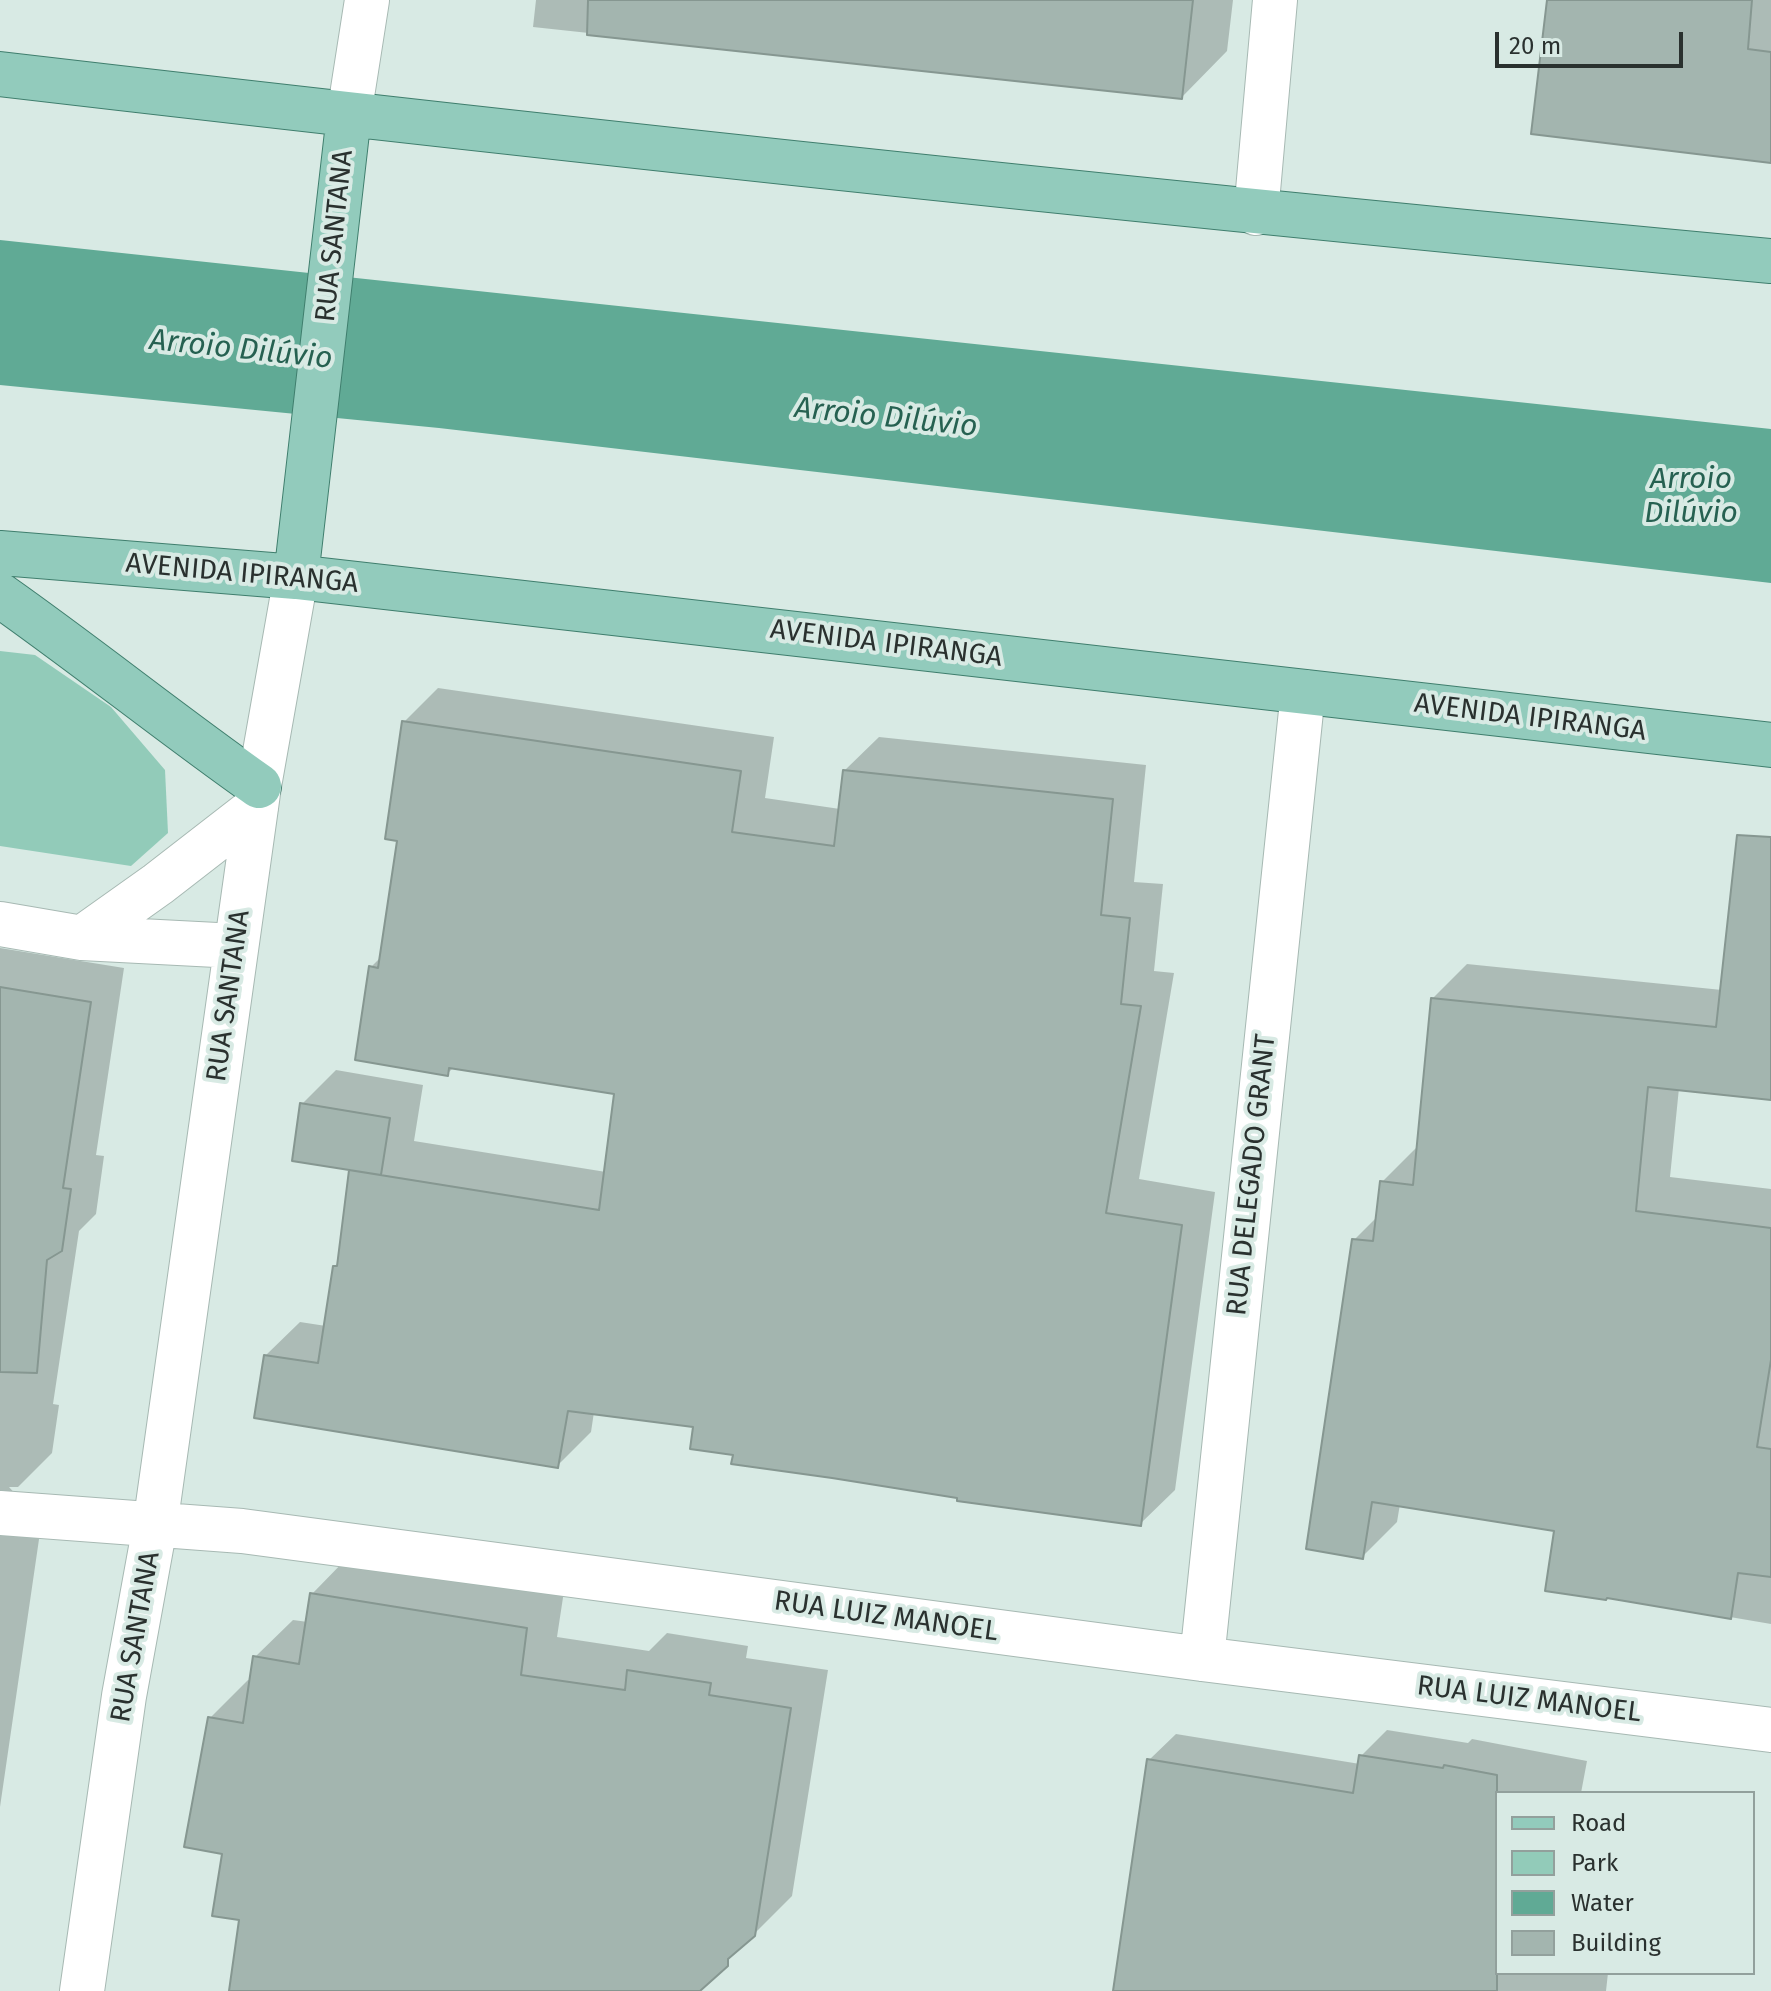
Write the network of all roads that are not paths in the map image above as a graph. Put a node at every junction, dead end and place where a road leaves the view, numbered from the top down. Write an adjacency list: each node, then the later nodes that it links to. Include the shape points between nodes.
1 (367, 0): 4 (street, RUA SANTANA)
2 (1275, 0): 5 (street)
3 (0, 74): 4 (main road)
4 (349, 115): 5 (main road); 8 (main road, RUA SANTANA)
5 (1256, 213): 6 (main road)
6 (1771, 261)
7 (0, 553): 8 (main road, AVENIDA IPIRANGA)
8 (296, 577): 10 (main road, AVENIDA IPIRANGA); 12 (street, RUA SANTANA)
9 (0, 595): 12 (main road, via 85,655)
10 (1303, 692): 11 (main road, AVENIDA IPIRANGA); 18 (street, RUA DELEGADO GRANT)
11 (1771, 745)
12 (257, 797): 14 (street, via 158,884); 15 (street, RUA SANTANA)
13 (0, 924): 14 (street)
14 (82, 938): 15 (street)
15 (236, 946): 17 (street, RUA SANTANA)
16 (0, 1513): 17 (street, RUA LUIZ MANOEL)
17 (155, 1526): 18 (street, RUA LUIZ MANOEL, via 242,1531); 20 (street, RUA SANTANA, via 124,1696)
18 (1202, 1659): 19 (street, RUA LUIZ MANOEL)
19 (1771, 1730)
20 (82, 1991)

